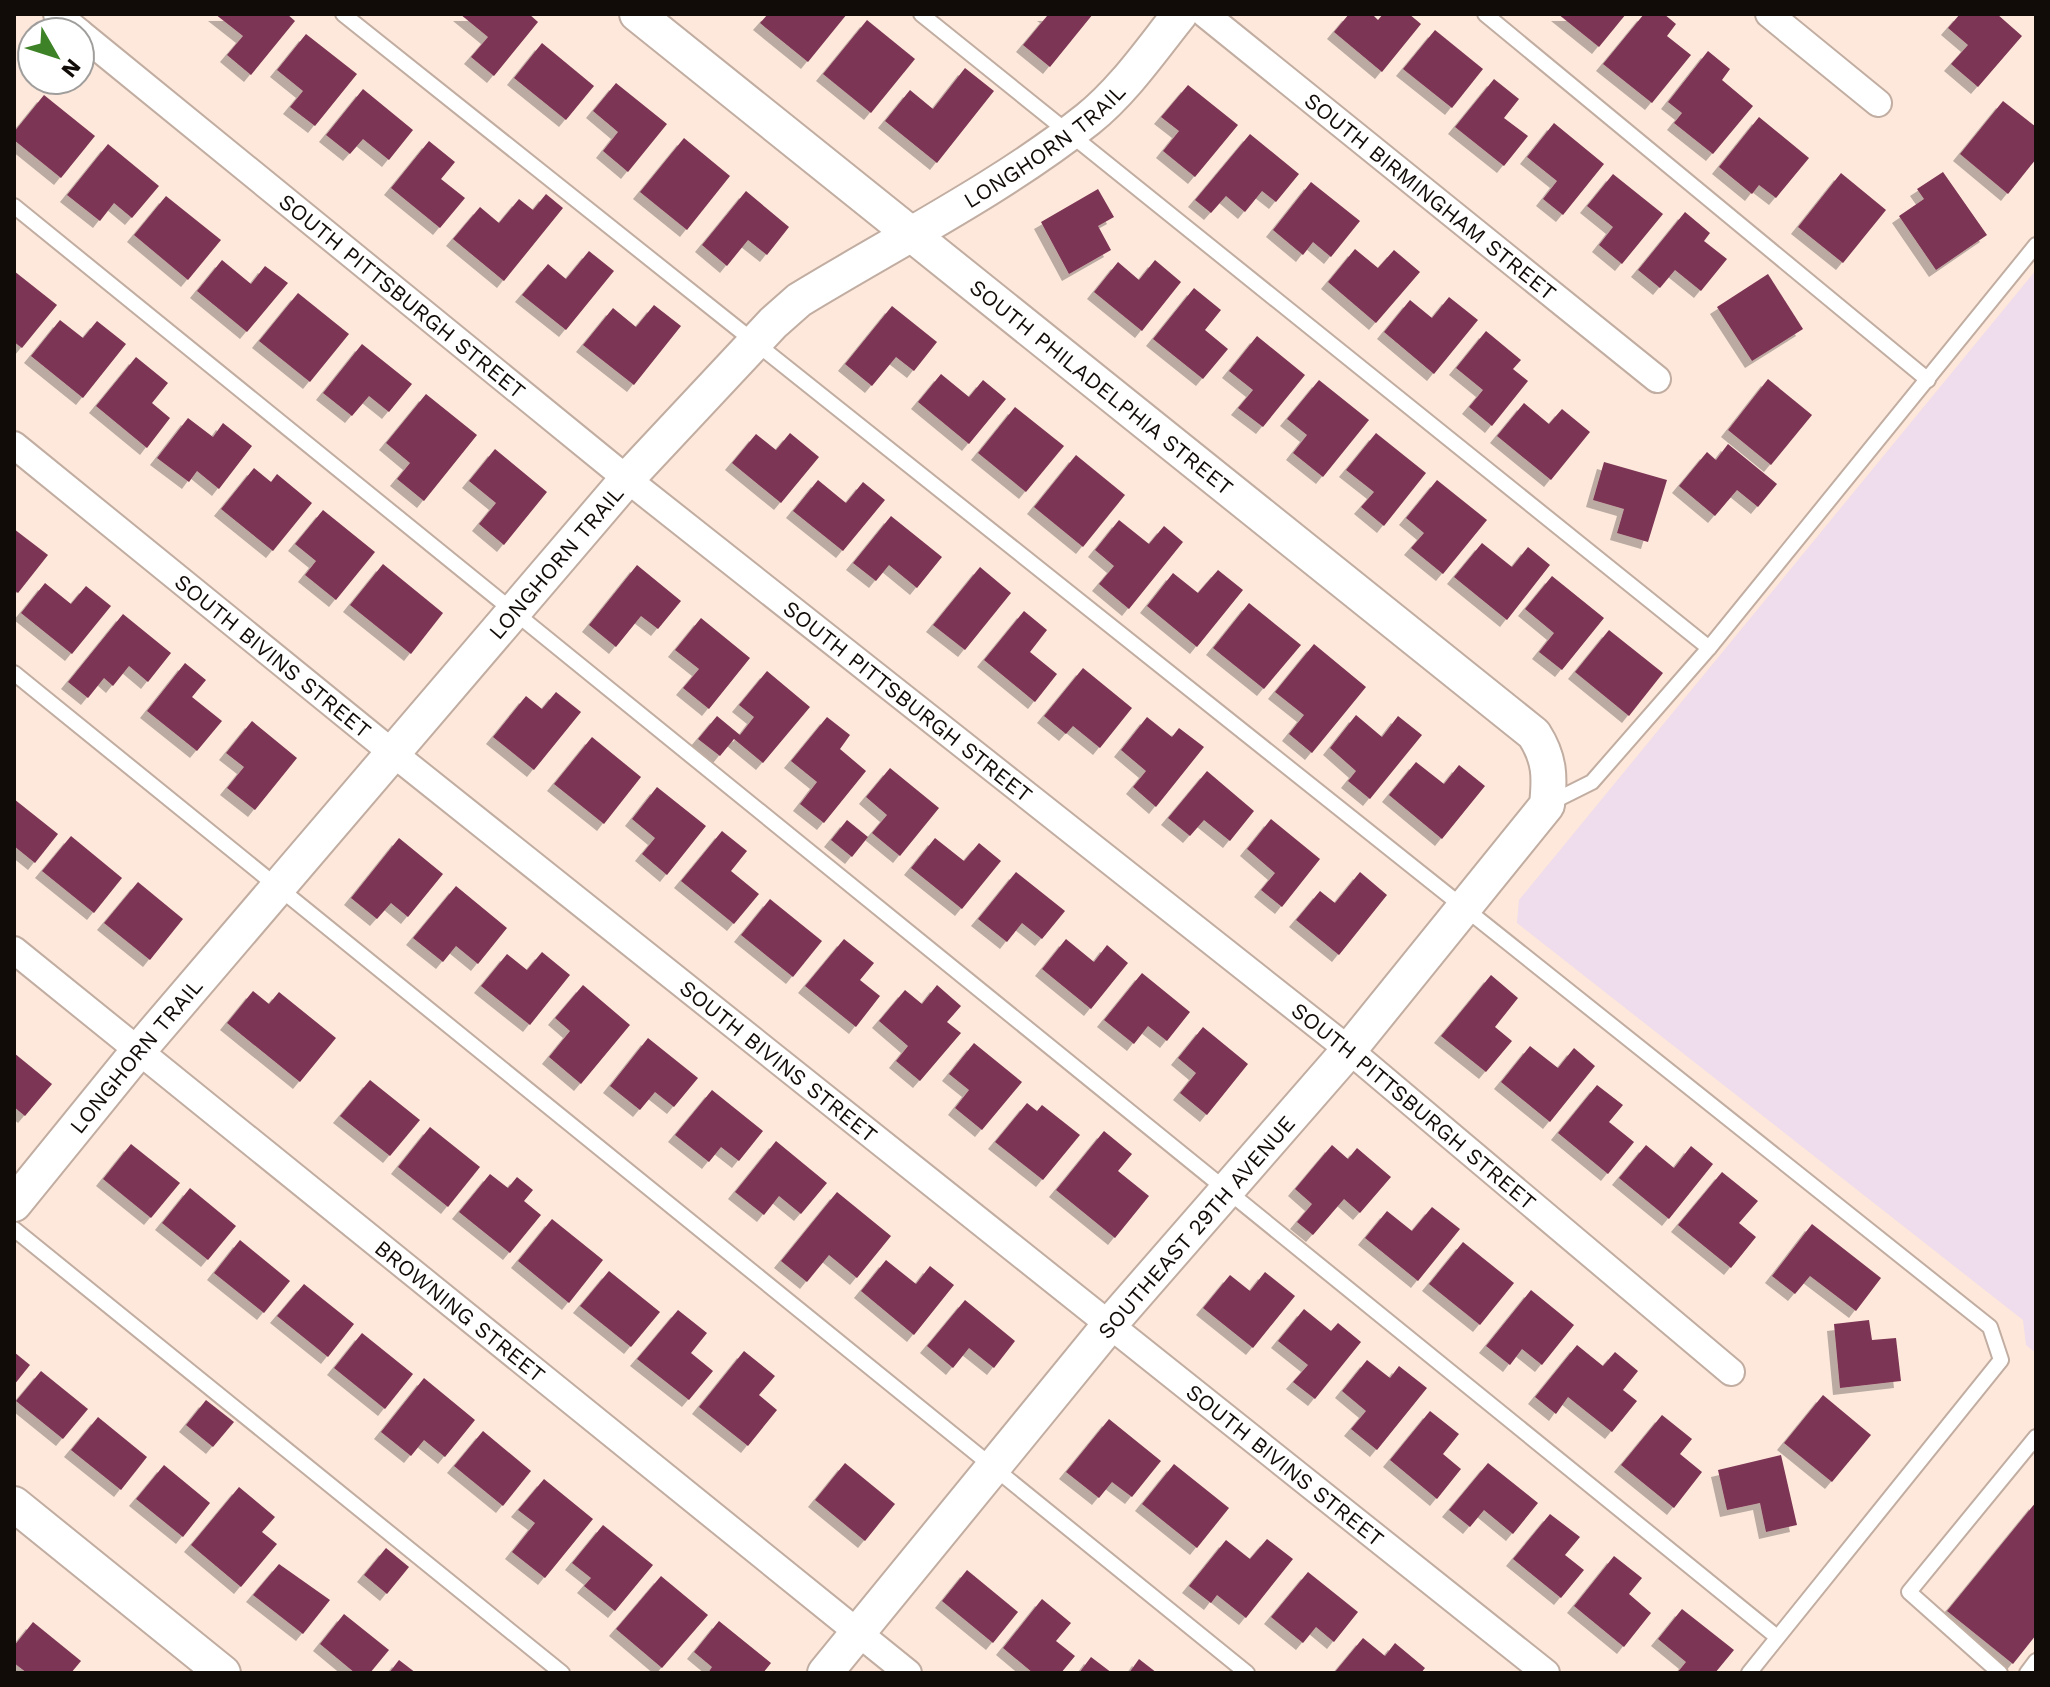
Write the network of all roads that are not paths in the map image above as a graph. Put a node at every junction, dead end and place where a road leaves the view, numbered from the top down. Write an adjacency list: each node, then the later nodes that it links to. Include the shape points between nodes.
1 (343, 14): 14 (lane)
2 (637, 14): 12 (street, SOUTH PHILADELPHIA STREET)
3 (921, 14): 10 (lane)
4 (1180, 14): 10 (street, LONGHORN TRAIL, via 1119,90)
5 (1205, 14): 15 (street, SOUTH BIRMINGHAM STREET)
6 (1485, 14): 16 (lane)
7 (1769, 14): 9 (street)
8 (96, 46): 18 (street, SOUTH PITTSBURGH STREET)
9 (1878, 103)
10 (1067, 133): 12 (street, LONGHORN TRAIL); 20 (lane)
11 (14, 206): 19 (lane)
12 (909, 232): 14 (street, LONGHORN TRAIL, via 799,300); 23 (street, SOUTH PHILADELPHIA STREET, via 1534,734 1544,749)
13 (2036, 245): 16 (lane)
14 (756, 341): 18 (street, LONGHORN TRAIL); 25 (lane)
15 (1657, 379)
16 (1928, 380): 20 (lane)
17 (14, 445): 22 (street, SOUTH BIVINS STREET)
18 (627, 479): 19 (street, LONGHORN TRAIL); 28 (street, SOUTH PITTSBURGH STREET)
19 (514, 613): 22 (street, LONGHORN TRAIL); 29 (lane)
20 (1709, 648): 23 (lane, via 1592,782)
21 (14, 673): 24 (lane)
22 (394, 754): 24 (street, LONGHORN TRAIL); 32 (street, SOUTH BIVINS STREET)
23 (1549, 790): 25 (street, SOUTHEAST 29TH AVENUE)
24 (278, 889): 27 (street, LONGHORN TRAIL); 35 (lane)
25 (1462, 909): 28 (street, SOUTHEAST 29TH AVENUE); 38 (lane, via 1990,1327 2001,1360)
26 (14, 950): 27 (street, BROWNING STREET)
27 (139, 1050): 30 (street, LONGHORN TRAIL); 37 (street, BROWNING STREET)
28 (1349, 1050): 29 (street, SOUTHEAST 29TH AVENUE); 33 (street, SOUTH PITTSBURGH STREET)
29 (1228, 1189): 32 (street, SOUTHEAST 29TH AVENUE); 38 (lane)
30 (14, 1204)
31 (14, 1229): 41 (lane)
32 (1111, 1323): 35 (street, SOUTHEAST 29TH AVENUE); 45 (street, SOUTH BIVINS STREET)
33 (1731, 1372)
34 (2036, 1437): 47 (lane, via 1909,1592)
35 (995, 1465): 37 (street, SOUTHEAST 29TH AVENUE); 44 (lane)
36 (14, 1504): 40 (street)
37 (858, 1632): 42 (street, SOUTHEAST 29TH AVENUE); 43 (street, BROWNING STREET)
38 (1777, 1637): 46 (lane)
39 (2036, 1661): 48 (lane)
40 (223, 1673)
41 (562, 1673)
42 (825, 1673)
43 (908, 1673)
44 (1247, 1673)
45 (1546, 1673)
46 (1749, 1673)
47 (2000, 1673)
48 (2027, 1673)

